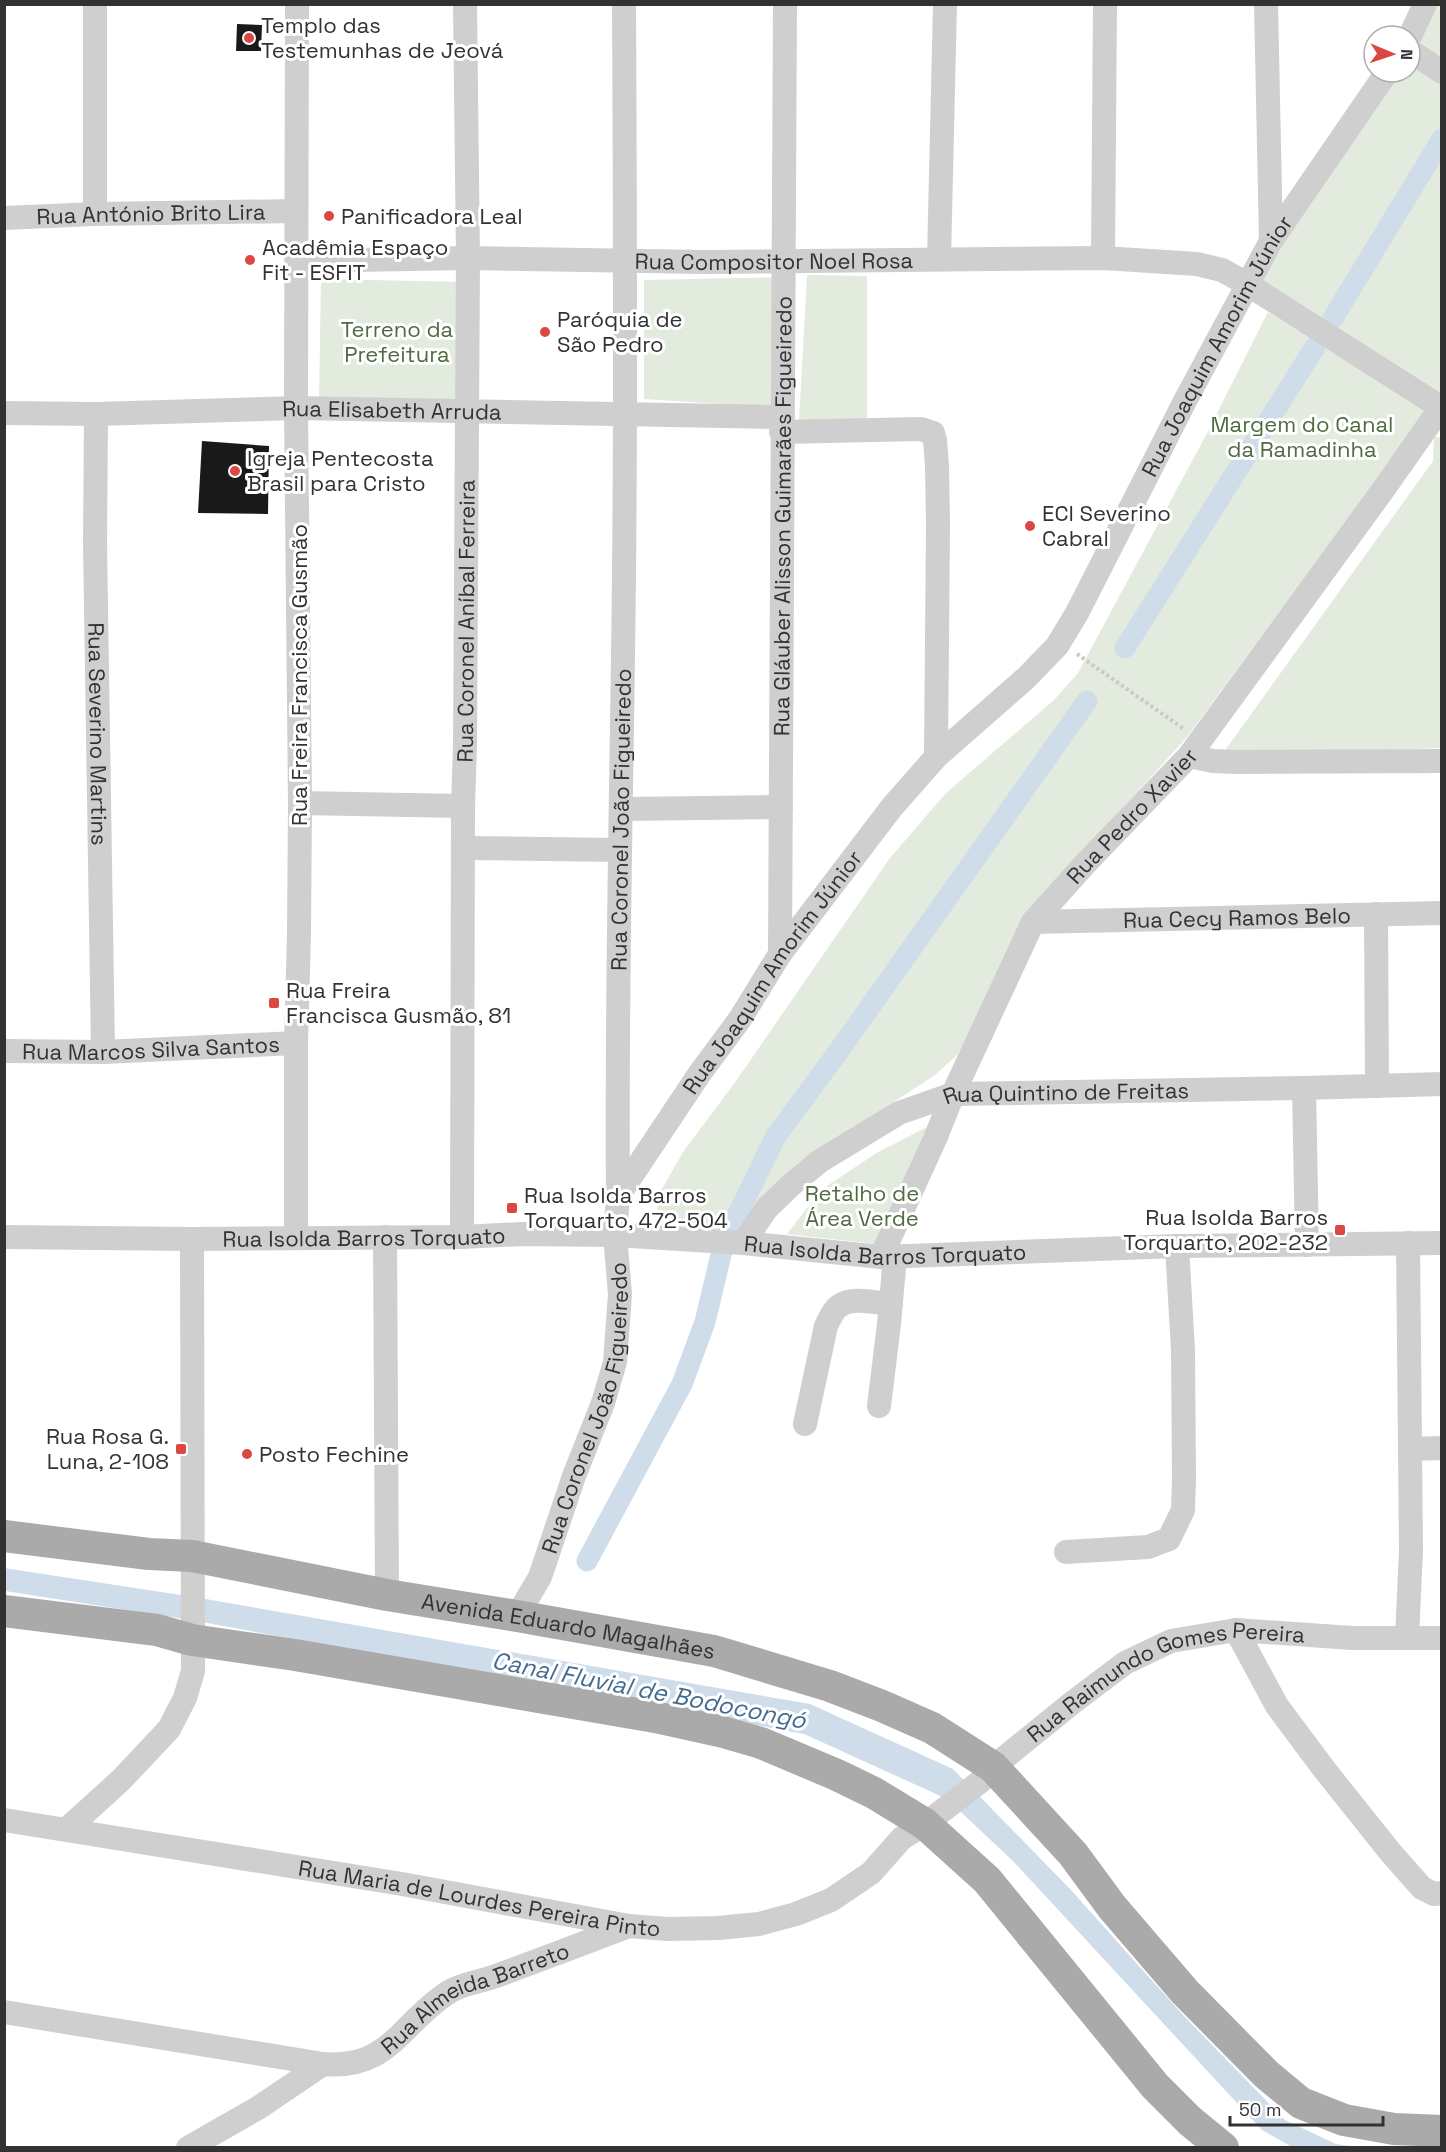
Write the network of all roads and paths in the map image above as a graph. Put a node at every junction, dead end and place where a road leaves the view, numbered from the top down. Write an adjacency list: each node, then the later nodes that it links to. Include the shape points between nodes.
1 (95, 4): 15 (street)
2 (297, 4): 14 (street, Rua Freira Francisca Gusmão)
3 (465, 4): 18 (street, Rua Coronel Aníbal Ferreira)
4 (624, 4): 22 (street, Rua Coronel João Figueiredo)
5 (785, 4): 23 (street, Rua Gláuber Alisson Guimarães Figueiredo)
6 (945, 4): 20 (street)
7 (1105, 4): 19 (street)
8 (1266, 4): 17 (street)
9 (1425, 4): 10 (street)
10 (1416, 24)
11 (1422, 59): 12 (street)
12 (1442, 72)
13 (1379, 84): 17 (street, Rua Joaquim Amorim Júnior)
14 (296, 212): 15 (street, Rua António Brito Lira); 21 (street, Rua Freira Francisca Gusmão)
15 (95, 214): 16 (street, Rua António Brito Lira)
16 (4, 218)
17 (1271, 242): 24 (street, Rua Joaquim Amorim Júnior)
18 (468, 258): 21 (street, Rua Compositor Noel Rosa); 22 (street, Rua Compositor Noel Rosa); 27 (street, Rua Coronel Aníbal Ferreira)
19 (1103, 258): 20 (street, Rua Compositor Noel Rosa); 24 (street, Rua Compositor Noel Rosa, via 1197,264 1222,270)
20 (939, 259): 23 (street, Rua Compositor Noel Rosa)
21 (297, 261): 26 (street, Rua Freira Francisca Gusmão)
22 (626, 261): 23 (street, Rua Compositor Noel Rosa); 30 (street, Rua Coronel João Figueiredo)
23 (783, 261): 31 (street, Rua Gláuber Alisson Guimarães Figueiredo)
24 (1248, 284): 25 (street, Rua Compositor Noel Rosa); 32 (street, Rua Joaquim Amorim Júnior)
25 (1441, 407): 33 (street, Rua Pedro Xavier)
26 (296, 408): 27 (street, Rua Elisabeth Arruda); 29 (street, Rua Elisabeth Arruda); 36 (street, Rua Freira Francisca Gusmão)
27 (466, 412): 30 (street, Rua Elisabeth Arruda); 37 (street, Rua Coronel Aníbal Ferreira)
28 (4, 413): 29 (street, Rua Elisabeth Arruda)
29 (96, 414): 48 (street, Rua Severino Martins)
30 (624, 415): 31 (street, Rua Elisabeth Arruda); 39 (street, Rua Coronel João Figueiredo)
31 (781, 424): 34 (street, Rua Elisabeth Arruda, via 921,429 933,433 938,523); 38 (street, Rua Gláuber Alisson Guimarães Figueiredo)
32 (1059, 642): 33 (path); 34 (street, Rua Joaquim Amorim Júnior, via 1026,678)
33 (1194, 748): 35 (street, via 1213,761); 44 (street, Rua Pedro Xavier)
34 (936, 756): 45 (street, Rua Joaquim Amorim Júnior)
35 (1442, 761)
36 (300, 803): 37 (street); 46 (street, Rua Freira Francisca Gusmão)
37 (463, 806): 40 (street, Rua Coronel Aníbal Ferreira)
38 (781, 807): 39 (street); 45 (street, Rua Gláuber Alisson Guimarães Figueiredo)
39 (621, 809): 41 (street, Rua Coronel João Figueiredo)
40 (464, 848): 41 (street); 57 (street, Rua Coronel Aníbal Ferreira)
41 (620, 850): 53 (street, Rua Coronel João Figueiredo)
42 (1442, 913): 43 (street, Rua Cecy Ramos Belo)
43 (1376, 914): 44 (street, Rua Cecy Ramos Belo); 50 (street)
44 (1033, 922): 52 (street, Rua Pedro Xavier)
45 (780, 954): 53 (street, Rua Joaquim Amorim Júnior)
46 (296, 1043): 48 (street, Rua Marcos Silva Santos); 58 (street, Rua Freira Francisca Gusmão)
47 (4, 1052): 48 (street, Rua Marcos Silva Santos)
48 (104, 1052)
49 (1442, 1083): 50 (street, Rua Quintino de Freitas)
50 (1377, 1086): 51 (street, Rua Quintino de Freitas)
51 (1304, 1088): 52 (street, Rua Quintino de Freitas); 63 (street)
52 (953, 1094): 60 (street, Rua Quintino de Freitas, via 899,1113 820,1161 767,1208); 65 (street, Rua Pedro Xavier)
53 (618, 1196): 54 (street, Rua Coronel João Figueiredo)
54 (615, 1235): 57 (street, Rua Isolda Barros Torquato); 60 (street, Rua Isolda Barros Torquato); 76 (street, Rua Coronel João Figueiredo, via 620,1294 615,1362 540,1577)
55 (4, 1237): 59 (street, Rua Isolda Barros Torquato)
56 (385, 1237): 57 (street, Rua Isolda Barros Torquato); 58 (street, Rua Isolda Barros Torquato); 74 (street)
57 (462, 1237)
58 (296, 1238): 59 (street, Rua Isolda Barros Torquato)
59 (192, 1239): 73 (street)
60 (743, 1243): 65 (street, Rua Isolda Barros Torquato)
61 (1442, 1243): 62 (street, Rua Isolda Barros Torquato)
62 (1408, 1244): 63 (street, Rua Isolda Barros Torquato); 70 (street)
63 (1307, 1245): 64 (street, Rua Isolda Barros Torquato)
64 (1176, 1246): 65 (street, Rua Isolda Barros Torquato); 72 (street, via 1183,1351 1183,1509 1169,1539 1148,1547)
65 (888, 1257): 66 (street)
66 (891, 1304): 67 (street); 68 (street, via 855,1300 839,1305 826,1326)
67 (879, 1406)
68 (805, 1424)
69 (1442, 1448): 70 (street)
70 (1411, 1449): 79 (street)
71 (4, 1536): 73 (main road, Avenida Eduardo Magalhães, via 149,1554)
72 (1066, 1552)
73 (192, 1565): 74 (main road, Avenida Eduardo Magalhães); 78 (street)
74 (387, 1595): 76 (main road, Avenida Eduardo Magalhães)
75 (4, 1611): 78 (main road)
76 (517, 1616): 81 (main road, Avenida Eduardo Magalhães, via 714,1651 796,1675 932,1728)
77 (1236, 1630): 79 (street, Rua Raimundo Gomes Pereira); 81 (street, Rua Raimundo Gomes Pereira, via 1171,1641 1125,1663); 85 (street, via 1277,1706 1332,1778 1422,1888)
78 (192, 1632): 83 (main road, via 295,1655 723,1732 761,1743 837,1775); 84 (street, via 193,1671 185,1698 168,1729 121,1780)
79 (1407, 1638): 80 (street, Rua Raimundo Gomes Pereira)
80 (1442, 1638)
81 (987, 1774): 83 (street, Rua Raimundo Gomes Pereira); 89 (main road, Avenida Eduardo Magalhães, via 1073,1854 1185,1992 1266,2074 1301,2103 1344,2120 1394,2129)
82 (4, 1820): 84 (street, Rua Maria de Lourdes Pereira Pinto)
83 (925, 1824): 86 (street, Rua Maria de Lourdes Pereira Pinto, via 902,1838 871,1873 831,1900 796,1914 759,1924 718,1928); 91 (main road, via 987,1880 1155,2086)
84 (67, 1829): 86 (street, Rua Maria de Lourdes Pereira Pinto)
85 (1442, 1893)
86 (629, 1926): 88 (street, Rua Almeida Barreto, via 463,1985 423,2012 374,2056 357,2063)
87 (4, 2012): 88 (street, Rua Almeida Barreto)
88 (323, 2064): 90 (street, via 258,2108)
89 (1442, 2130)
90 (188, 2148)
91 (1223, 2148)

